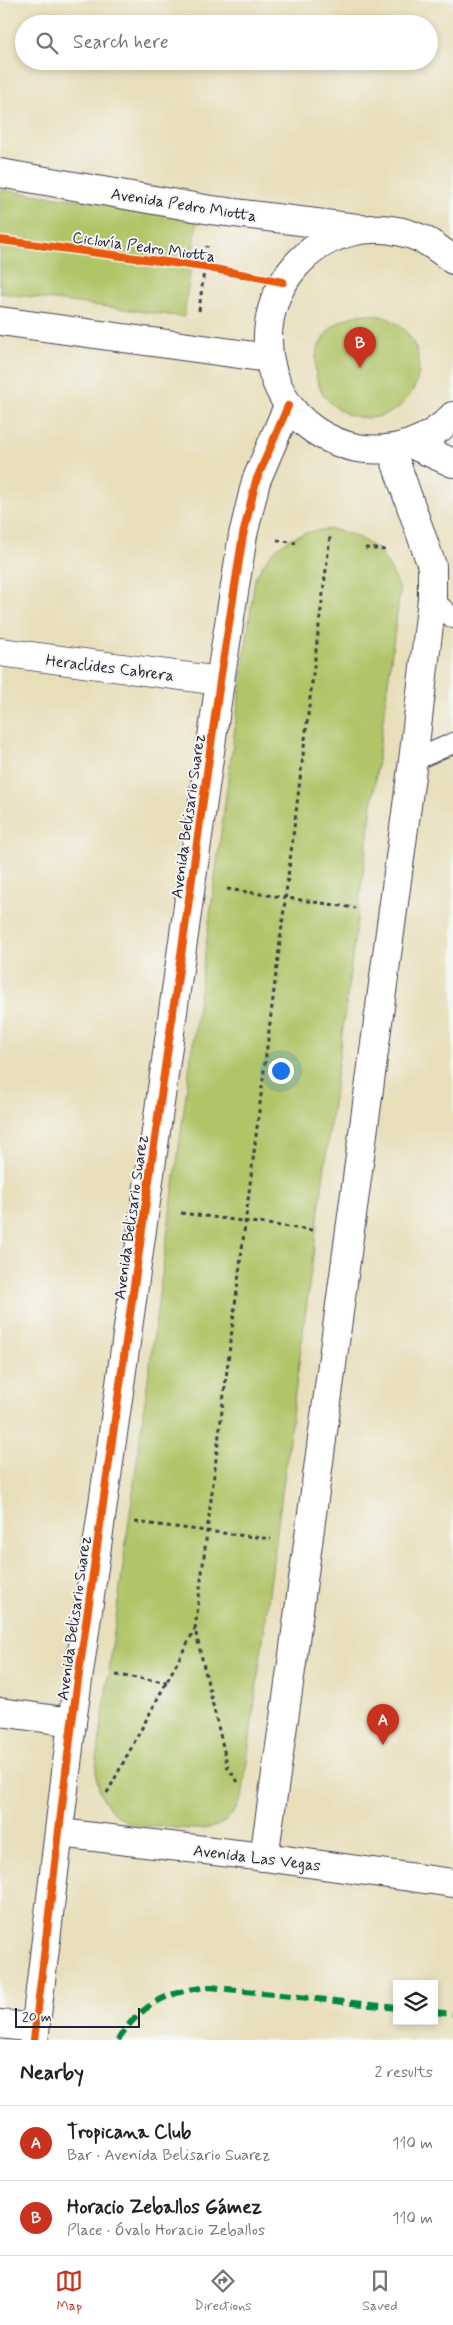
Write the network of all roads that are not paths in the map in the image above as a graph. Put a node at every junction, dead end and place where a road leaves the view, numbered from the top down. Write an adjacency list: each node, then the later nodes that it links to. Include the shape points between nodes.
1 (0, 173): 2 (street, Avenida Pedro Miotta, via 211,210)
2 (369, 230): 3 (street, via 396,231); 7 (street, via 343,234 319,245 299,261 283,282 268,318)
3 (422, 239): 4 (street); 5 (street)
4 (453, 239)
5 (453, 260)
6 (0, 321): 7 (street)
7 (268, 358): 8 (street, via 275,383)
8 (288, 406): 10 (street, via 304,423 344,445 368,450); 15 (street, Avenida Belisario Suarez, via 256,481 243,535)
9 (453, 416): 10 (street, via 442,428)
10 (401, 446): 11 (street); 12 (street, via 432,566)
11 (453, 464)
12 (432, 599): 13 (lane); 17 (street)
13 (453, 618)
14 (0, 652): 15 (street, Heraclides Cabrera)
15 (220, 681): 19 (street, Avenida Belisario Suarez)
16 (453, 743): 17 (lane)
17 (413, 761): 21 (street)
18 (0, 1712): 19 (street)
19 (72, 1722): 20 (street, Avenida Belisario Suarez)
20 (60, 1833): 21 (street, Avenida Las Vegas); 24 (street, Avenida Belisario Suarez)
21 (264, 1857): 22 (street, Avenida Las Vegas)
22 (453, 1883)
23 (0, 2024): 24 (street)
24 (34, 2034)

